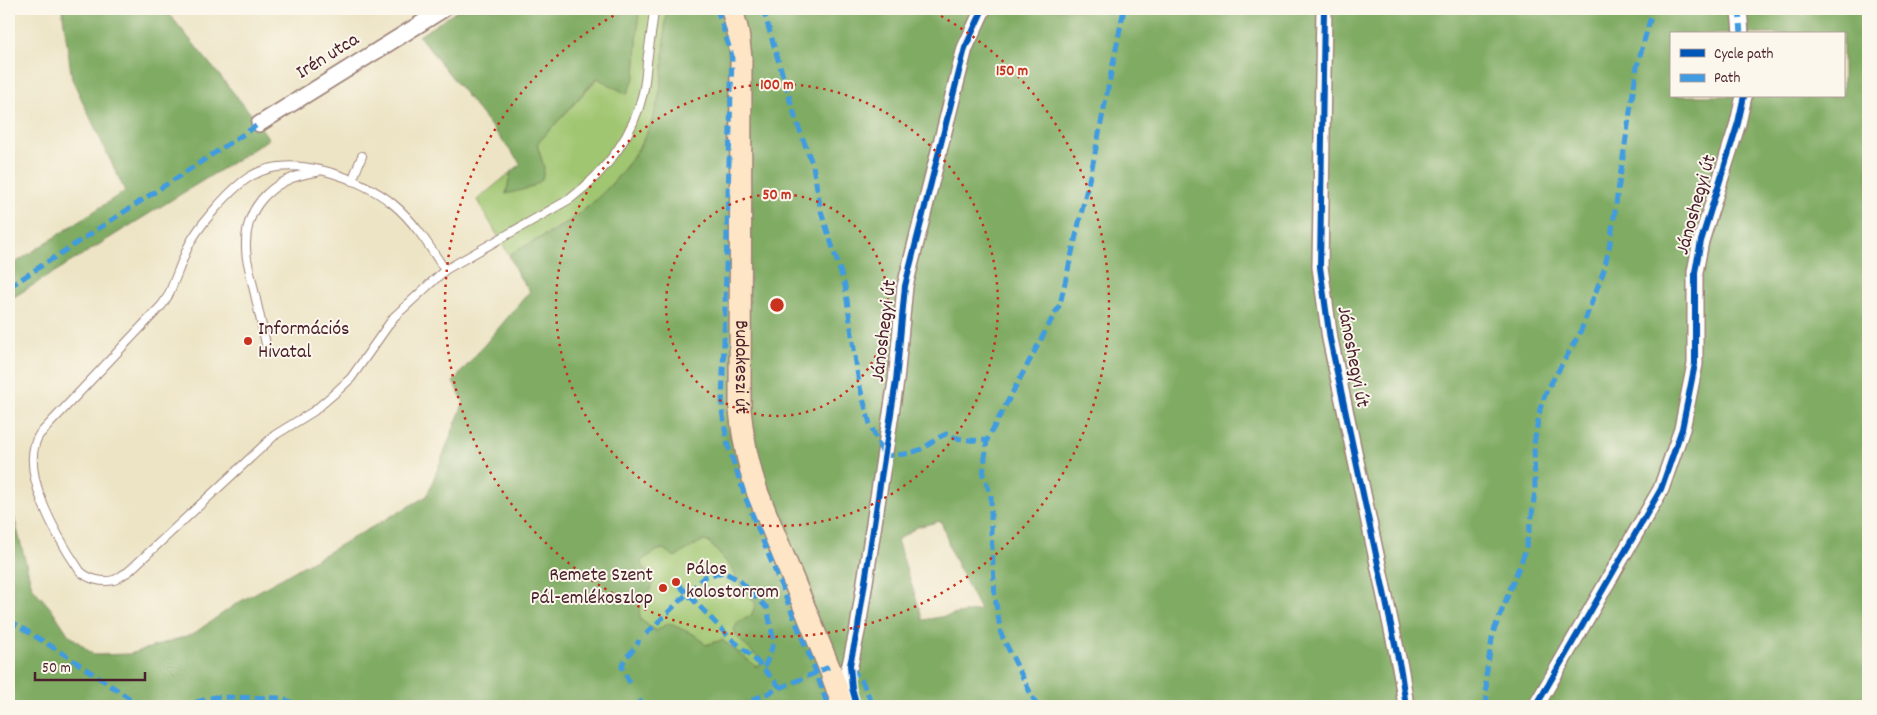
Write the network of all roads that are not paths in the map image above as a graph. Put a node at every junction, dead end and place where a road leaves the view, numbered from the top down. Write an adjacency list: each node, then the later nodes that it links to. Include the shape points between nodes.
1 (444, 9): 9 (street, Irén utca)
2 (654, 9): 13 (lane, via 638,109 627,134 603,170 570,199)
3 (732, 9): 15 (main road, Budakeszi út, via 741,58 742,438 758,494)
4 (982, 9): 15 (street, Jánoshegyi út, via 965,48 905,286 896,381 858,627)
5 (1324, 9): 17 (street, Jánoshegyi út, via 1320,268 1330,339)
6 (1739, 9): 7 (street)
7 (1741, 32)
8 (1744, 98): 18 (street, Jánoshegyi út, via 1701,241 1695,272 1695,364 1682,429 1661,489)
9 (258, 124)
10 (362, 156): 12 (lane)
11 (321, 171): 12 (lane); 13 (lane, via 275,167 252,175 232,190 194,236 162,305 39,435 33,460 38,493 46,514 85,576 114,580 128,572 275,436 335,394 351,378 394,316); 14 (lane, via 294,176 280,185 259,202 248,222 245,246)
12 (352, 181): 13 (lane, via 395,205)
13 (445, 270)
14 (268, 353)
15 (840, 666): 16 (main road, Budakeszi út)
16 (842, 700)
17 (1406, 706)
18 (1536, 706)

